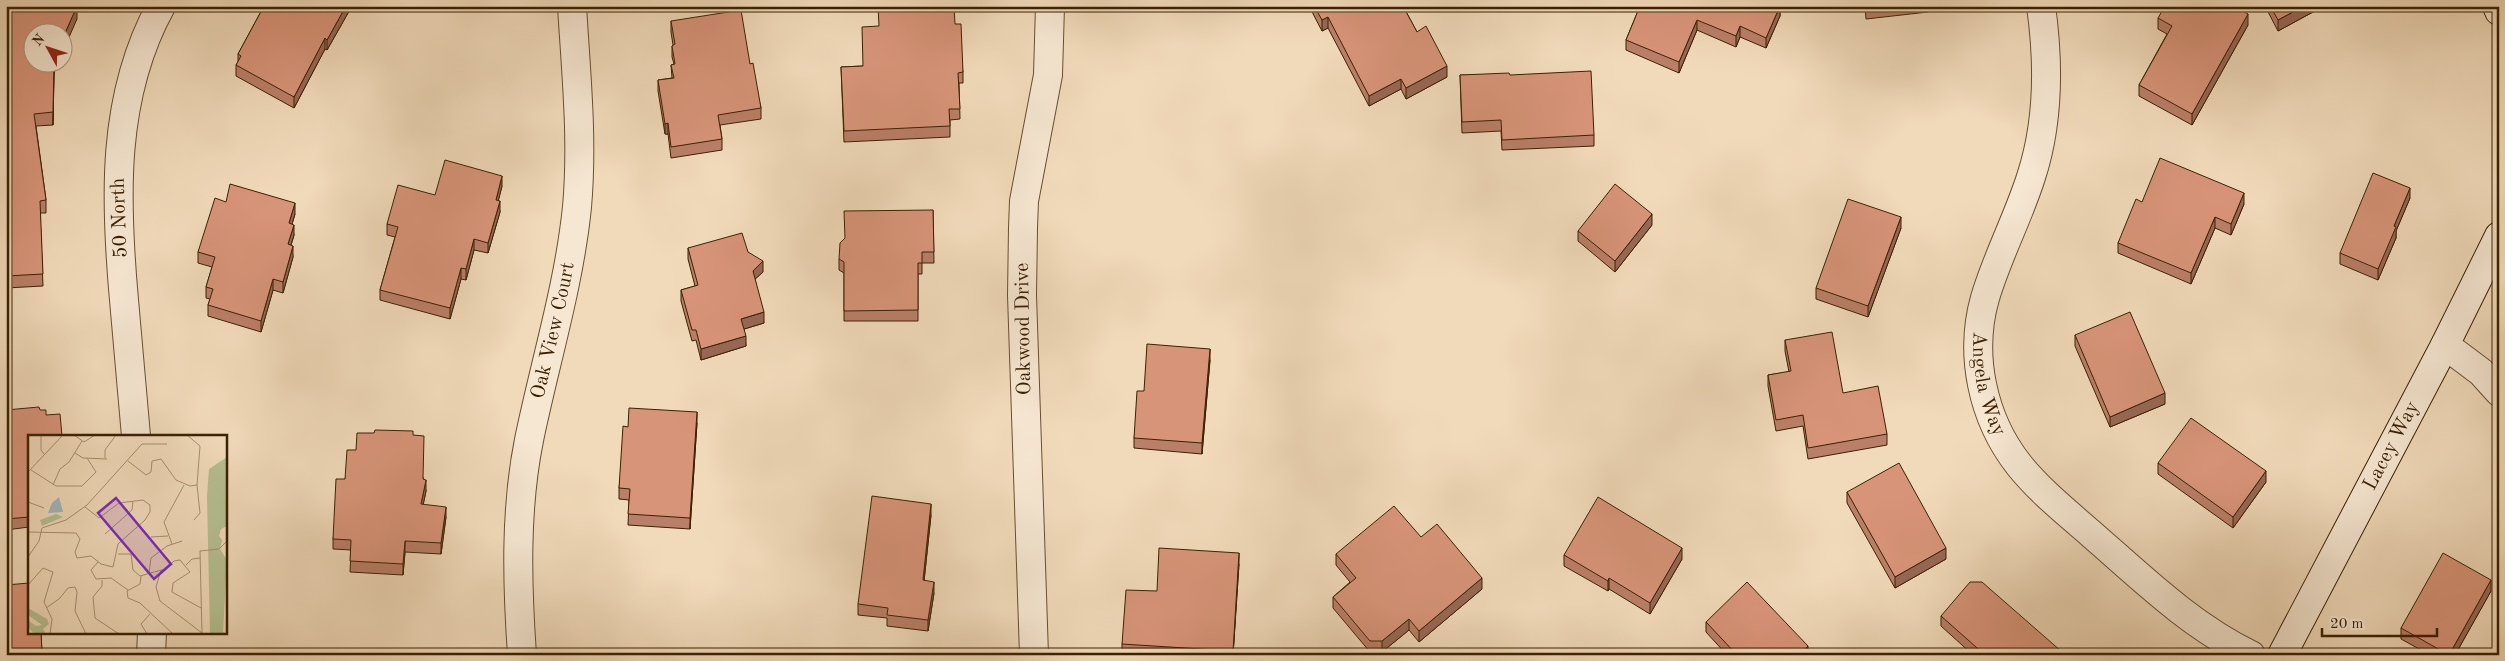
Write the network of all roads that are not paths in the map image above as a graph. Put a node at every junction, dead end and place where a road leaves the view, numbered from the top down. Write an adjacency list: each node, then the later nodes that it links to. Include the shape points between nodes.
1 (161, 6): 10 (street, 50 North, via 140,51 130,88 118,163 118,228)
2 (572, 6): 13 (street, Oak View Court, via 579,136 577,206 564,290 522,484 518,562)
3 (1050, 6): 14 (street, Oakwood Drive, via 1048,75 1024,201 1022,228)
4 (2041, 6): 15 (street, Angela Way, via 2047,78 2040,136 2032,176 1986,296 1980,321 1977,342 1984,392 2004,443 2046,495 2181,612)
5 (2497, 6): 6 (street)
6 (2499, 11)
7 (2499, 236): 8 (street, Lacey Way)
8 (2445, 345): 9 (street, via 2481,372); 16 (street, Lacey Way)
9 (2499, 392)
10 (136, 435)
11 (152, 634): 12 (street)
12 (151, 655)
13 (522, 655)
14 (1034, 655)
15 (2251, 655)
16 (2282, 655)

